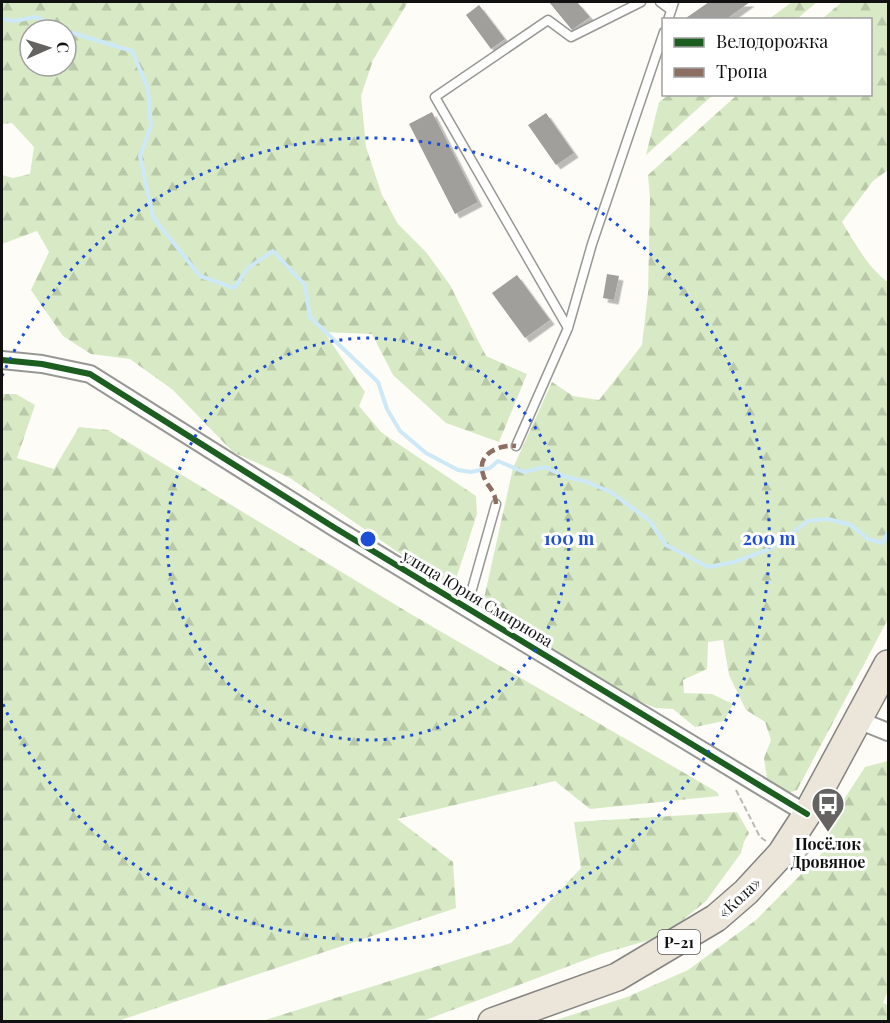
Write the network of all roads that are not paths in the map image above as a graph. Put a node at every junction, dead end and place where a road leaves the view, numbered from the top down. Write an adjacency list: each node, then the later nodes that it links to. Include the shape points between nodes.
1 (641, 2): 5 (lane, via 571,37 548,20 435,97)
2 (660, 2): 3 (lane)
3 (672, 6)
4 (662, 35): 5 (lane)
5 (568, 328): 7 (lane)
6 (2, 360): 9 (street, улица Юрия Смирнова, via 90,374)
7 (516, 446)
8 (496, 504): 9 (lane)
9 (467, 607): 13 (street, улица Юрия Смирнова)
10 (888, 664): 11 (highway, «Кола» / Р-21)
11 (858, 720): 12 (street); 13 (highway, «Кола» / Р-21)
12 (888, 732)
13 (807, 814): 14 (highway, «Кола» / Р-21, via 769,868 716,918 617,977)
14 (492, 1022)

